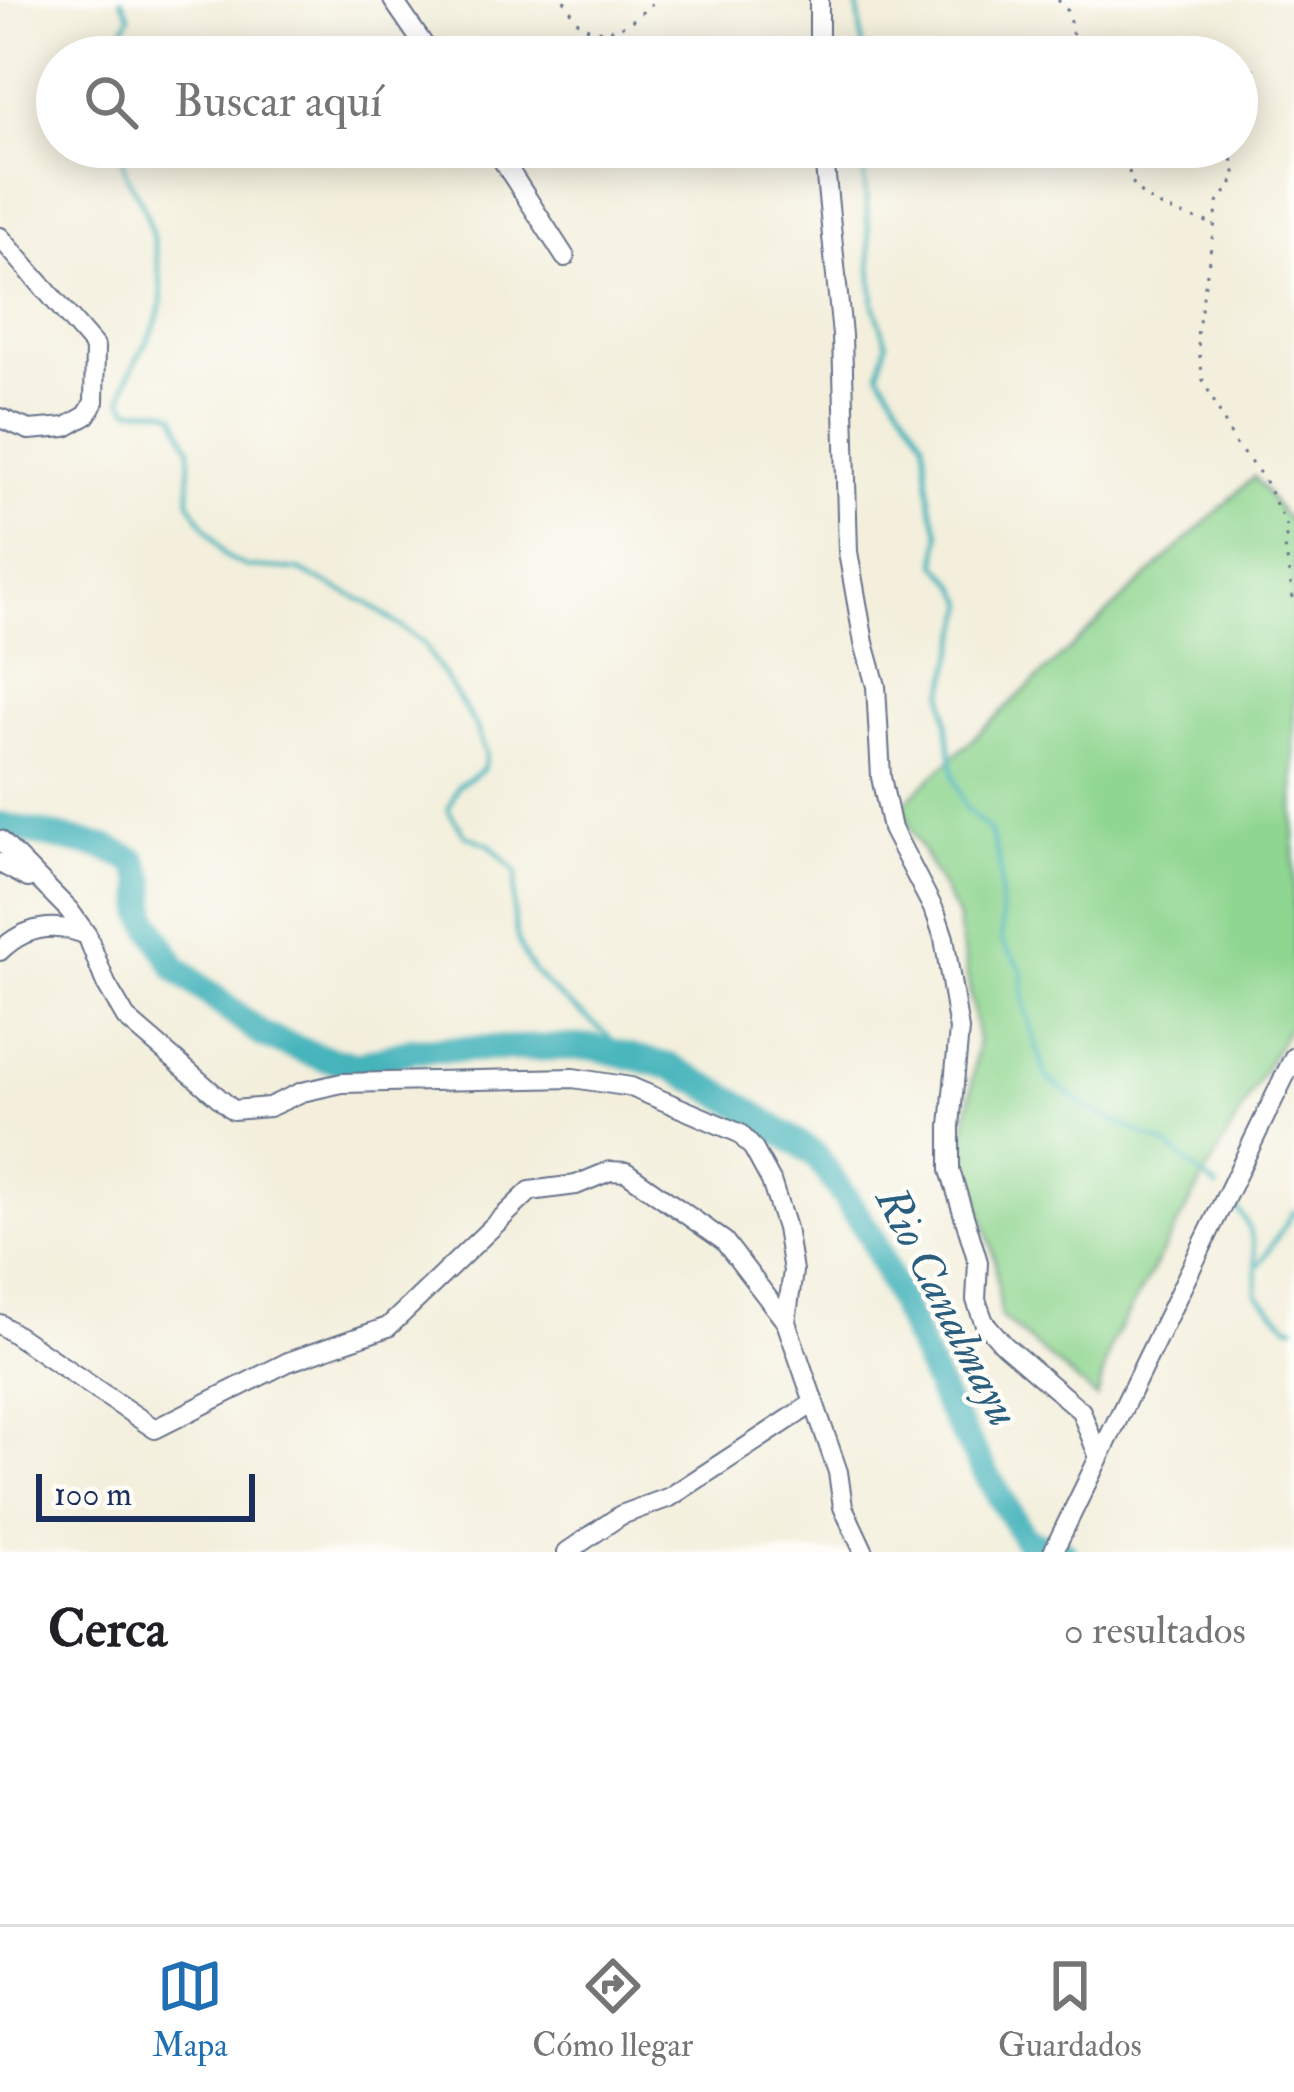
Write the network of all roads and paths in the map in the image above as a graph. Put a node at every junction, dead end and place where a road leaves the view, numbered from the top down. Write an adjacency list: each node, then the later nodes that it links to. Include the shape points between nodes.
1 (393, 0): 7 (street)
2 (564, 0): 6 (path, via 580,25)
3 (656, 0): 6 (path)
4 (819, 0): 9 (street)
5 (1058, 0): 10 (path)
6 (610, 32): 8 (path)
7 (418, 36)
8 (606, 36)
9 (819, 36)
10 (1073, 36)
11 (508, 168): 17 (street)
12 (826, 168): 29 (street, via 842,334 848,552 876,686 892,829 944,938 959,1030 950,1170 978,1262 976,1300 1004,1345)
13 (1129, 168): 15 (path, via 1141,194)
14 (1234, 168): 15 (path)
15 (1215, 224): 19 (path, via 1197,335 1203,380 1287,527)
16 (0, 237): 18 (street, via 95,347 87,415 66,427 29,430)
17 (565, 257)
18 (0, 418)
19 (1294, 604)
20 (0, 840): 22 (street)
21 (0, 863): 22 (street)
22 (43, 886): 23 (street)
23 (87, 935): 24 (street, via 38,928); 26 (street, via 126,1018 233,1110 342,1083 573,1078 631,1087 740,1133 771,1181 786,1228 793,1271)
24 (0, 951)
25 (1294, 1057): 30 (street)
26 (787, 1322): 27 (street, via 724,1240 626,1172 610,1171 530,1191 388,1327 288,1362 155,1429); 28 (street)
27 (0, 1324)
28 (812, 1404): 32 (street); 33 (street)
29 (1081, 1411): 30 (street); 31 (street)
30 (1116, 1425): 31 (street)
31 (1094, 1463): 34 (street)
32 (568, 1552)
33 (864, 1552)
34 (1053, 1552)

